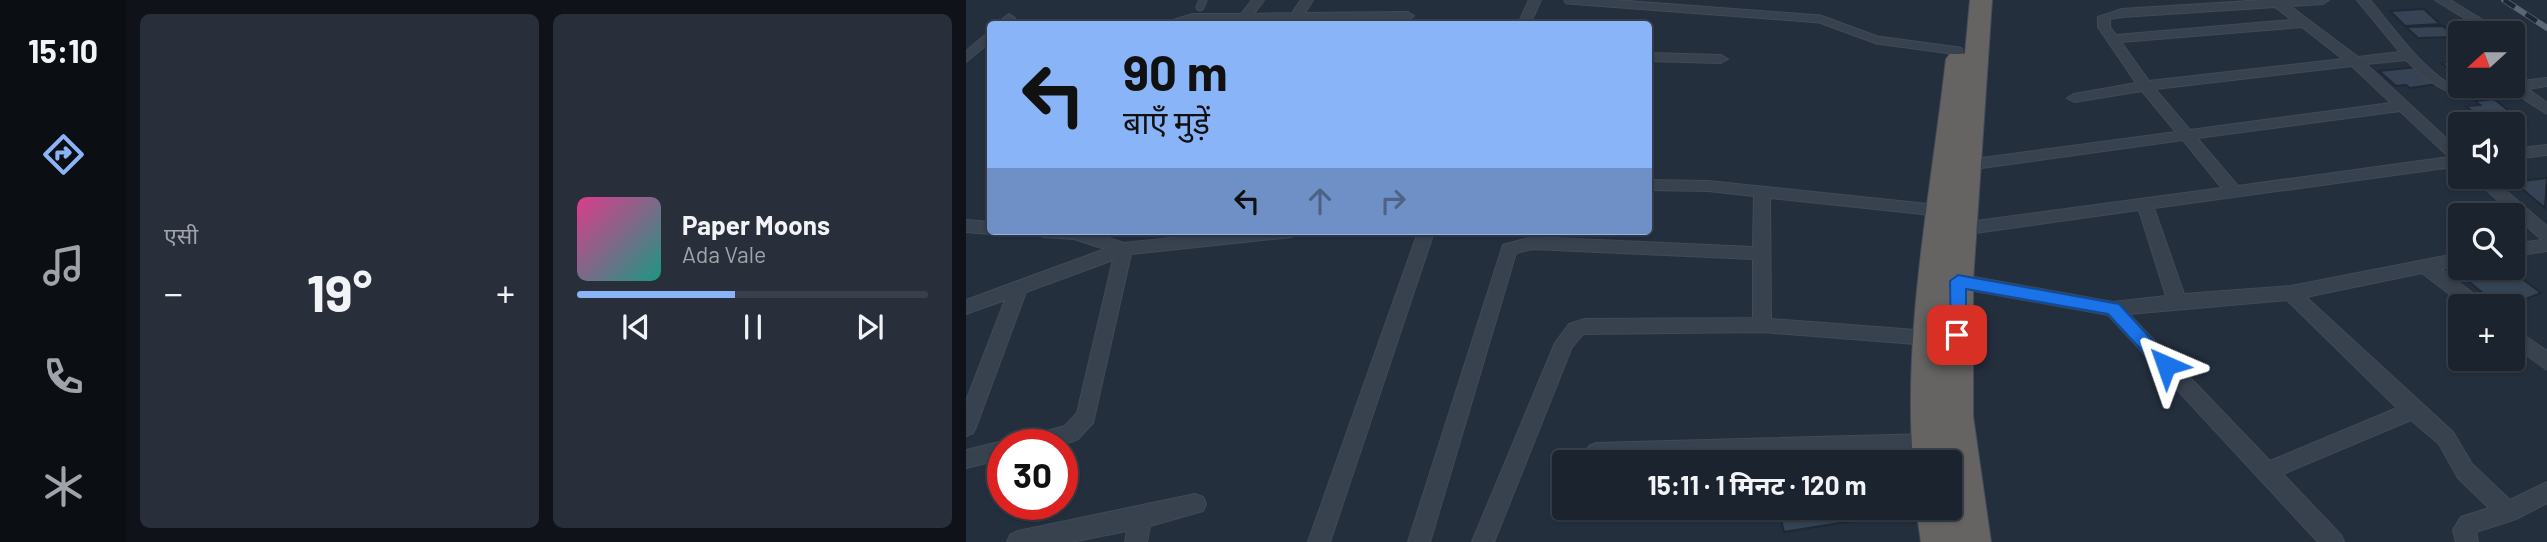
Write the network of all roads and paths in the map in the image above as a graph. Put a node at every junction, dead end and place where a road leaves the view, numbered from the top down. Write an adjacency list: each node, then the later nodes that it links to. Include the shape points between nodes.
1 (1258, 0): 12 (street)
2 (1307, 0): 15 (street)
3 (1416, 0): 13 (street)
4 (1535, 0): 16 (street)
5 (1568, 0): 21 (lane, via 1820,19 1877,40)
6 (1965, 0): 21 (highway)
7 (1981, 0): 40 (highway)
8 (2323, 0): 11 (street)
9 (2363, 0): 22 (street)
10 (2441, 0): 17 (street)
11 (2278, 3): 18 (street); 20 (street, via 2111,14 2102,21)
12 (1245, 17): 14 (street); 15 (street)
13 (1406, 20): 15 (street)
14 (1180, 21)
15 (1294, 21)
16 (1525, 21)
17 (2477, 21)
18 (2305, 23): 20 (street); 26 (street)
19 (987, 38): 24 (street)
20 (2112, 39): 29 (street)
21 (1959, 51): 46 (highway)
22 (2411, 55): 26 (street); 30 (street)
23 (1652, 57): 25 (street)
24 (966, 58)
25 (1721, 59)
26 (2357, 63): 29 (street); 33 (street)
27 (2547, 82): 28 (street)
28 (2525, 85)
29 (2144, 86): 32 (street); 35 (street)
30 (2448, 88)
31 (2525, 94): 34 (street)
32 (2074, 98)
33 (2401, 106): 35 (street); 36 (street)
34 (2547, 110)
35 (2185, 136): 40 (street); 44 (street)
36 (2448, 149)
37 (2547, 150): 38 (street)
38 (2525, 153)
39 (2448, 162): 44 (street)
40 (1967, 165): 46 (highway)
41 (1652, 185): 43 (street)
42 (2494, 189): 52 (street)
43 (1762, 191): 46 (street); 56 (street)
44 (2234, 192): 45 (street)
45 (2146, 205): 46 (street); 64 (street)
46 (1951, 219): 59 (highway); 68 (highway)
47 (966, 226): 48 (street)
48 (987, 228)
49 (1081, 235): 55 (street)
50 (1220, 235): 55 (street)
51 (1424, 235): 87 (street)
52 (2547, 235)
53 (2547, 245): 54 (street)
54 (2525, 248)
55 (1124, 249): 60 (street); 75 (street, via 1086,417)
56 (1761, 253): 67 (street); 88 (street, via 1532,243 1509,248)
57 (2448, 261): 58 (street)
58 (2417, 266): 61 (street); 62 (street); 63 (street)
59 (1958, 281): 66 (street); 91 (highway, via 1956,416)
60 (1019, 287): 65 (street); 74 (street)
61 (2291, 293): 64 (street); 73 (street)
62 (2459, 294)
63 (2448, 296)
64 (2177, 300): 66 (street)
65 (966, 307)
66 (2113, 309): 79 (street)
67 (1762, 325): 68 (street); 89 (street, via 1576,329 1564,343)
68 (1929, 338): 76 (highway)
69 (2525, 345): 71 (street)
70 (2525, 359): 72 (street)
71 (2547, 362)
72 (2547, 376)
73 (2413, 410): 79 (street); 82 (street, via 2446,438 2465,471)
74 (966, 427)
75 (1075, 429)
76 (1930, 450)
77 (987, 454): 78 (street)
78 (966, 459)
79 (2266, 472): 92 (street)
80 (2547, 492): 82 (street)
81 (1195, 504): 83 (street)
82 (2508, 512): 93 (street, via 2469,524 2464,530)
83 (1140, 518): 85 (street); 86 (street)
84 (1937, 520): 90 (highway)
85 (1018, 542)
86 (1136, 542)
87 (1319, 542)
88 (1419, 542)
89 (1483, 542)
90 (1940, 542)
91 (1972, 542)
92 (2333, 542)
93 (2467, 542)

